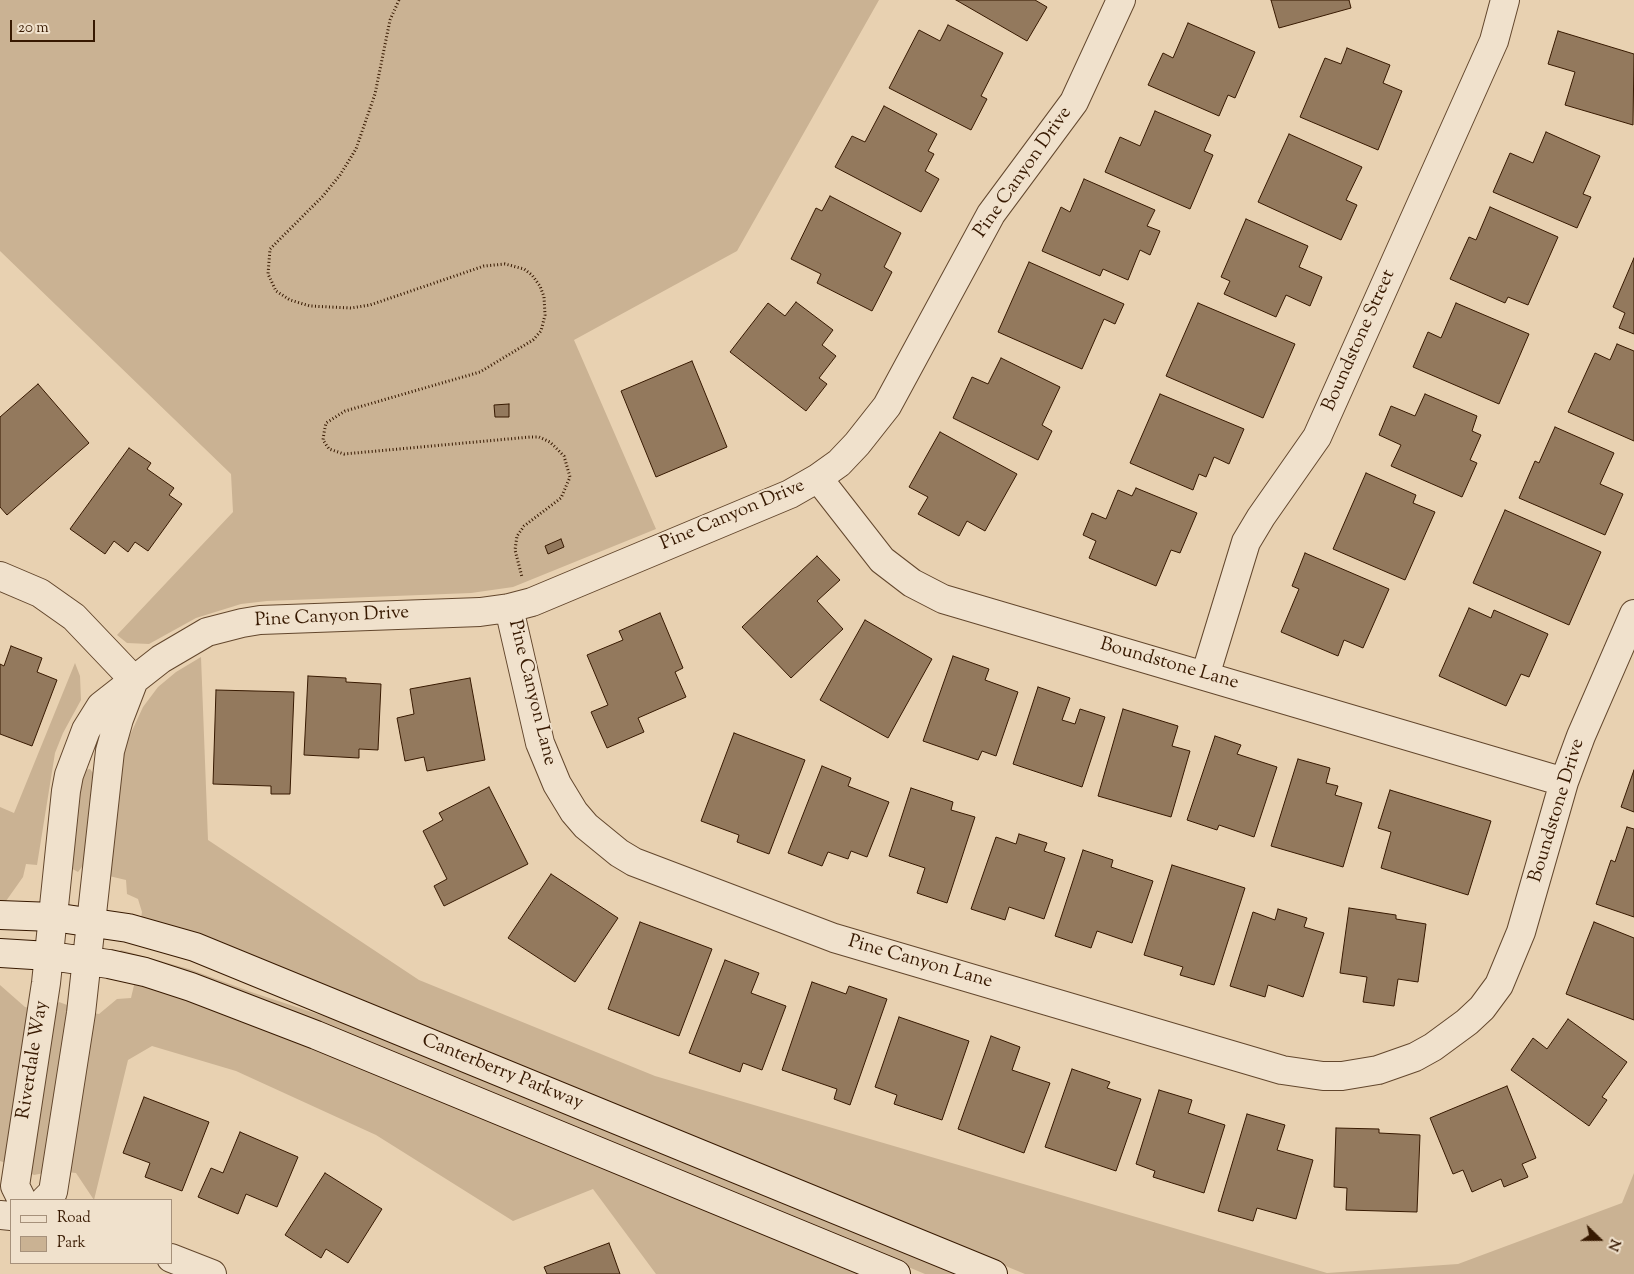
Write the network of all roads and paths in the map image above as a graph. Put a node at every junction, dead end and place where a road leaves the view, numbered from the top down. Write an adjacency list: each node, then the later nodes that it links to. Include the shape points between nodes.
1 (399, 0): 6 (path, via 390,20 375,94 356,149 323,196 270,249 268,274 276,291 290,300 310,306 343,308 370,305 484,266 505,264 524,269 532,275 544,297 545,315 541,331 533,340 480,372 345,411 326,423 323,440 329,449 344,454 530,436 550,442 564,456 570,477 561,498 524,526 517,536 515,550)
2 (1121, 0): 4 (street, Pine Canyon Drive, via 1074,102 991,214 887,406 856,444)
3 (1505, 0): 9 (street, Boundstone Street, via 1492,47 1317,437 1246,542)
4 (818, 478): 7 (street, Pine Canyon Drive, via 790,494 532,602); 9 (street, Boundstone Lane, via 882,560 921,588 949,600)
5 (0, 576): 10 (street, via 40,593 74,617)
6 (525, 584)
7 (509, 608): 10 (street, Pine Canyon Drive, via 242,623 207,632 161,659); 18 (street, Pine Canyon Lane, via 540,744 560,792 586,826 618,853 652,870 842,940 1304,1074 1342,1076 1392,1066 1433,1047)
8 (1634, 614): 11 (street, Boundstone Drive, via 1595,698)
9 (1205, 676): 11 (street, Boundstone Lane)
10 (134, 680): 13 (street, Pine Canyon Drive, via 101,706 86,730 74,760 66,791); 14 (street, via 110,751)
11 (1564, 782): 18 (street, Boundstone Drive, via 1516,946 1504,974)
12 (0, 915): 13 (street, Canterberry Parkway)
13 (53, 917): 14 (street, Canterberry Parkway); 16 (street, Riverdale Way)
14 (90, 922): 17 (street, Riverdale Way); 24 (street, Canterberry Parkway, via 160,936 227,958)
15 (0, 953): 16 (street, Canterberry Parkway)
16 (49, 956): 17 (street, Canterberry Parkway); 19 (street, Riverdale Way, via 15,1186)
17 (86, 961): 20 (street, Riverdale Way, via 53,1192); 23 (street, Canterberry Parkway, via 145,972 242,1006)
18 (1482, 1008)
19 (22, 1199)
20 (46, 1199)
21 (172, 1258): 22 (street)
22 (212, 1274)
23 (896, 1274)
24 (993, 1274)

